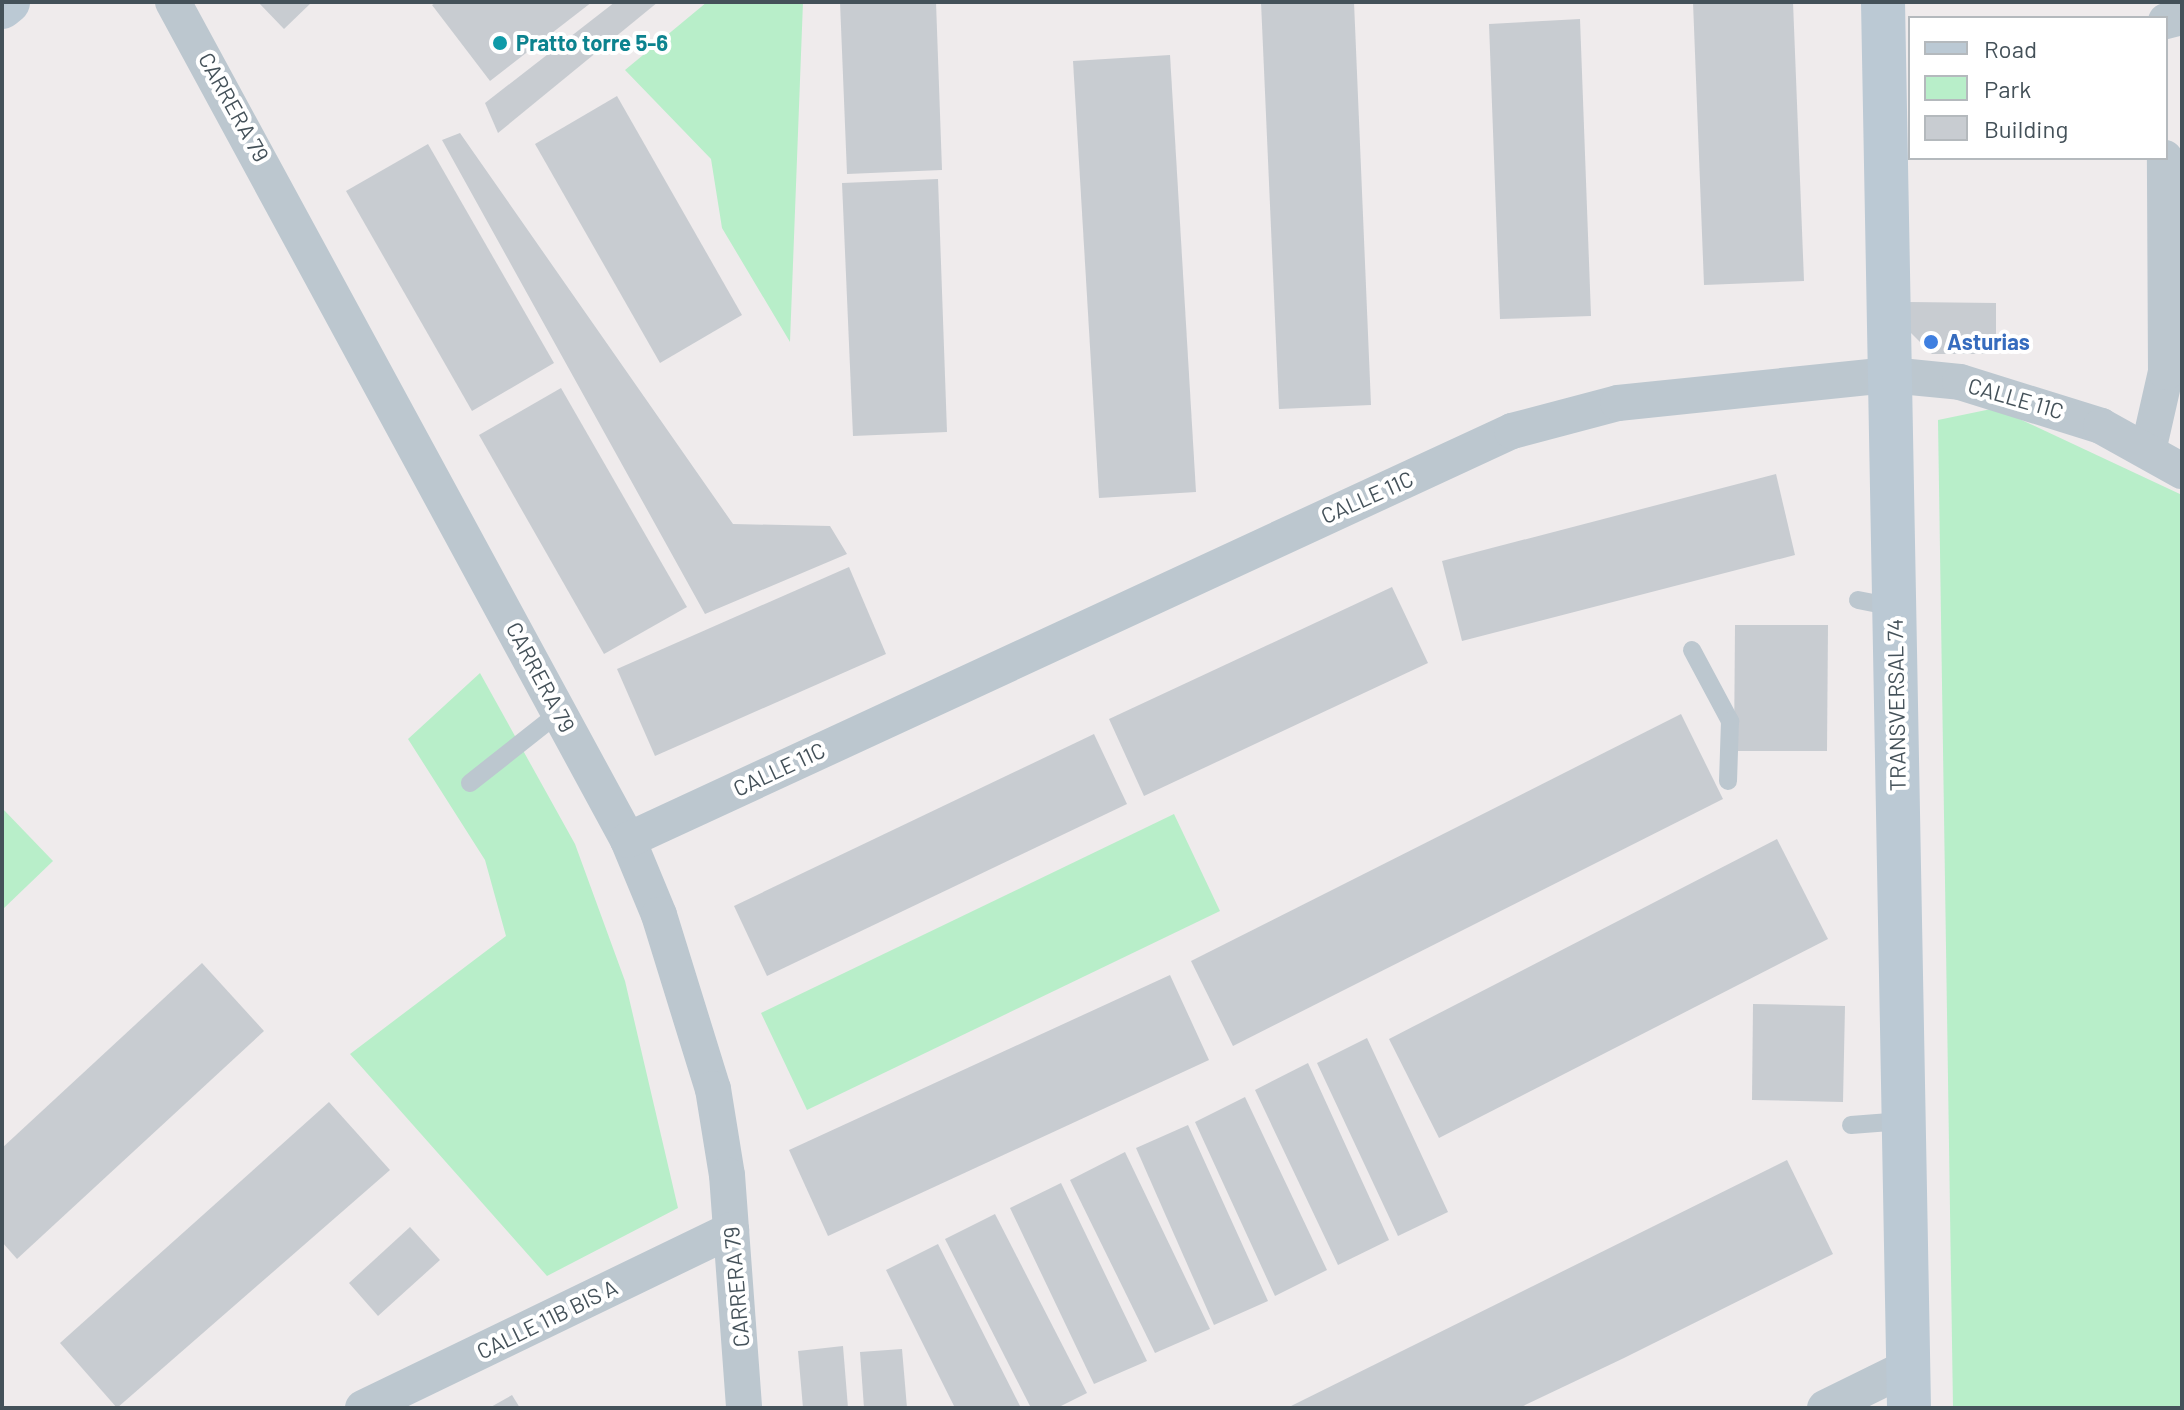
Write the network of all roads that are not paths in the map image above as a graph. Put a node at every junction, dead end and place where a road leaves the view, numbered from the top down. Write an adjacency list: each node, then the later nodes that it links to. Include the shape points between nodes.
1 (8, 2): 4 (street)
2 (173, 2): 11 (street, CARRERA 79)
3 (1883, 2): 7 (street, TRANSVERSAL 74)
4 (2, 7)
5 (2165, 160): 6 (street)
6 (2175, 304): 8 (street)
7 (1890, 375): 8 (street, CALLE 11C, via 2000,390 2101,426); 14 (street, CALLE 11C, via 1693,391 1512,431); 15 (street, TRANSVERSAL 74, via 1876,604)
8 (2148, 451): 9 (street, CALLE 11C)
9 (2182, 471)
10 (1692, 650): 12 (lane, via 1730,721)
11 (560, 712): 13 (lane); 14 (street, CARRERA 79)
12 (1728, 781)
13 (470, 783)
14 (628, 840): 17 (street, CARRERA 79, via 695,1022 713,1089)
15 (1903, 1121): 16 (lane); 18 (street, TRANSVERSAL 74)
16 (1851, 1125)
17 (731, 1230): 19 (street, CALLE 11B BIS A); 20 (street, CARRERA 79)
18 (1908, 1388): 21 (street)
19 (363, 1408)
20 (744, 1408)
21 (1825, 1408)

